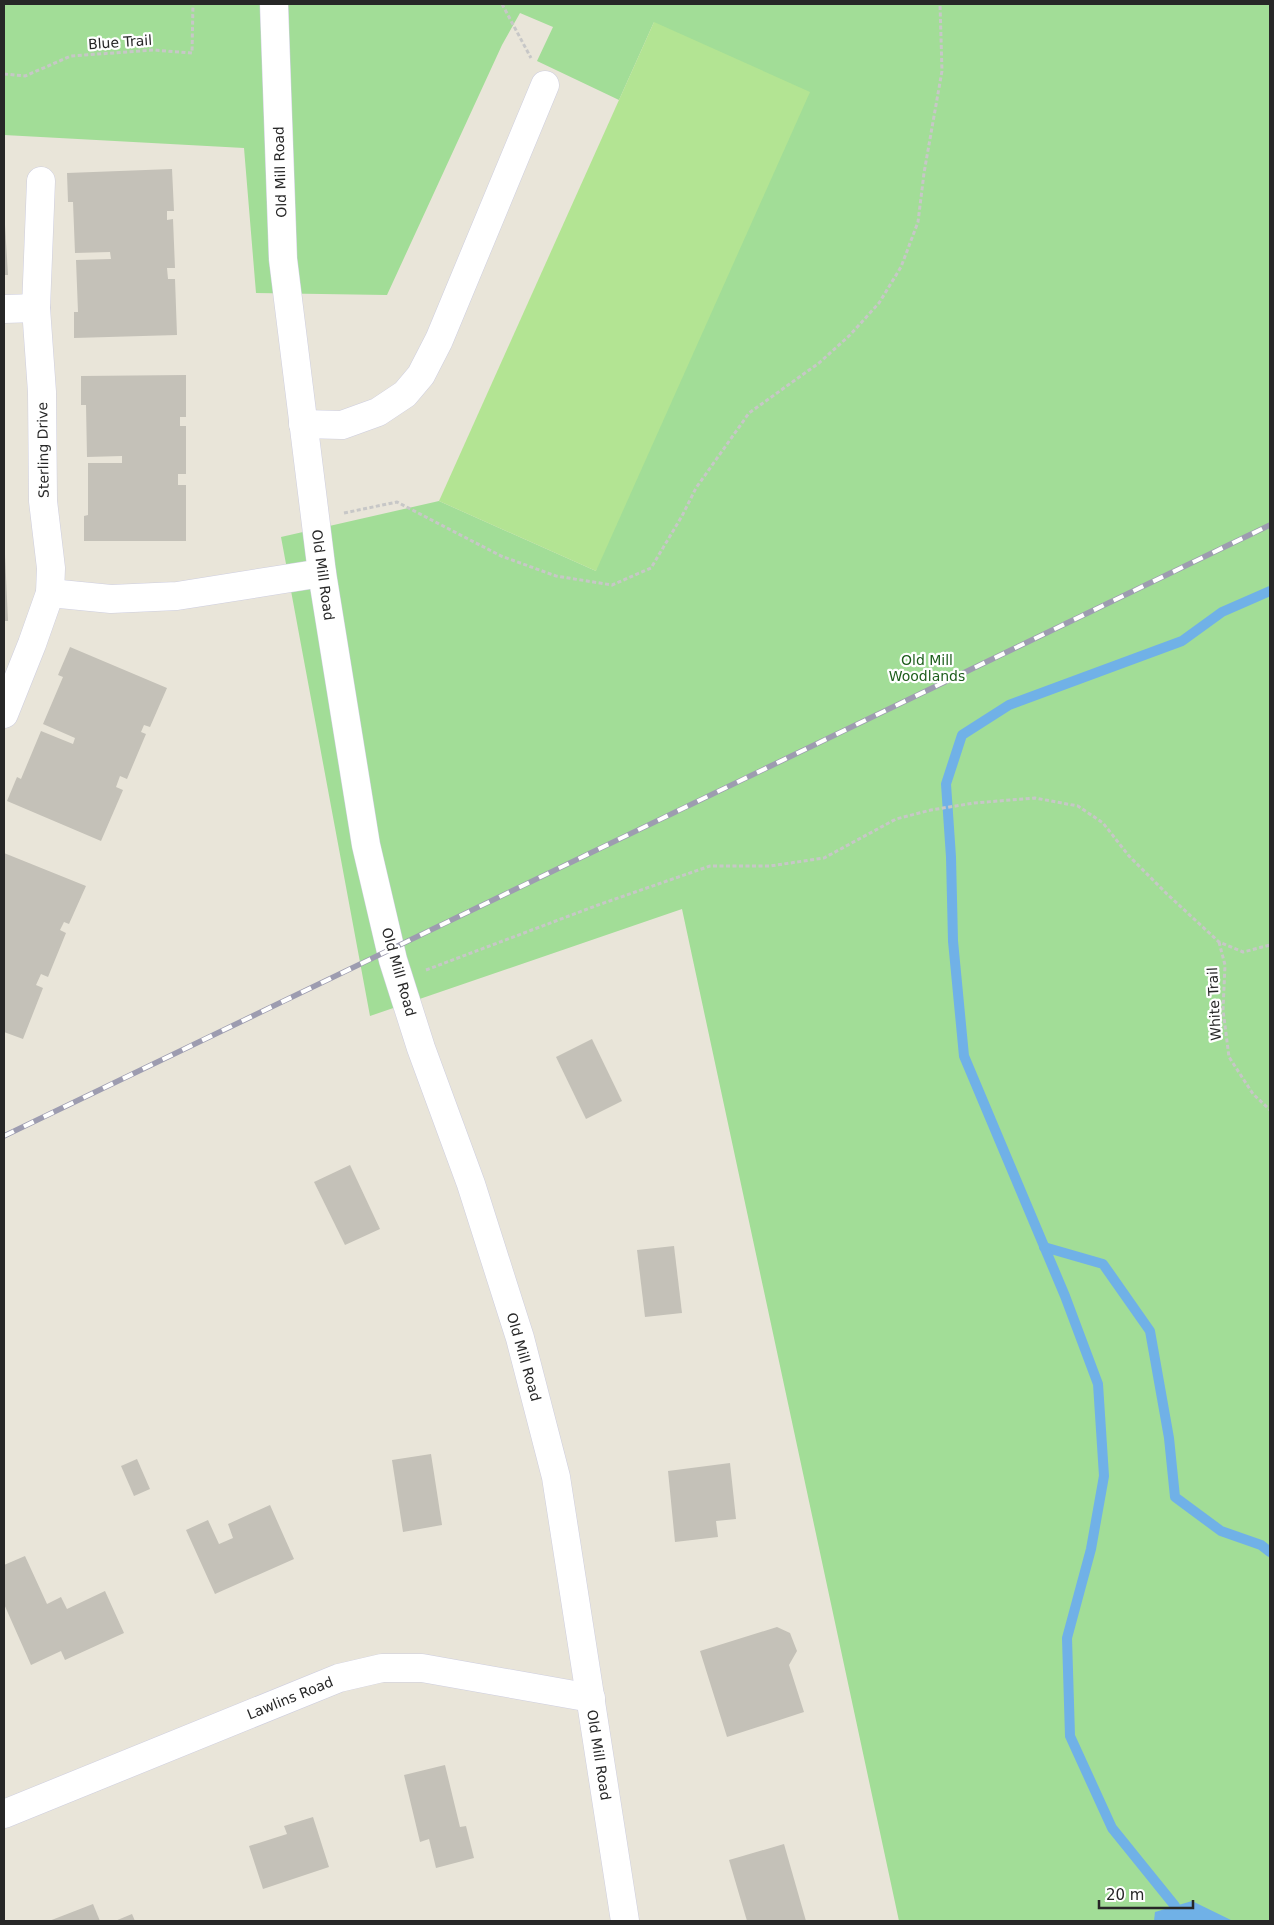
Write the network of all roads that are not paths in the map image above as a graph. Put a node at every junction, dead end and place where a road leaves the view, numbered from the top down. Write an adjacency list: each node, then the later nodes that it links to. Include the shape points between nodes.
1 (274, 4): 6 (street, Old Mill Road, via 283,259)
2 (545, 85): 6 (street, via 439,340 421,375 405,394 378,412 342,425)
3 (40, 181): 4 (street, Sterling Drive)
4 (36, 308): 5 (street); 8 (street, Sterling Drive)
5 (4, 309)
6 (302, 424): 7 (street, Old Mill Road)
7 (322, 573): 8 (street, via 177,596 111,599); 10 (street, Old Mill Road, via 366,845 399,980 471,1184 520,1338 556,1477)
8 (50, 593): 9 (street, Sterling Drive)
9 (4, 714)
10 (590, 1698): 11 (street, Lawlins Road, via 422,1668 382,1668 338,1678); 12 (street, Old Mill Road)
11 (4, 1814)
12 (625, 1921)

